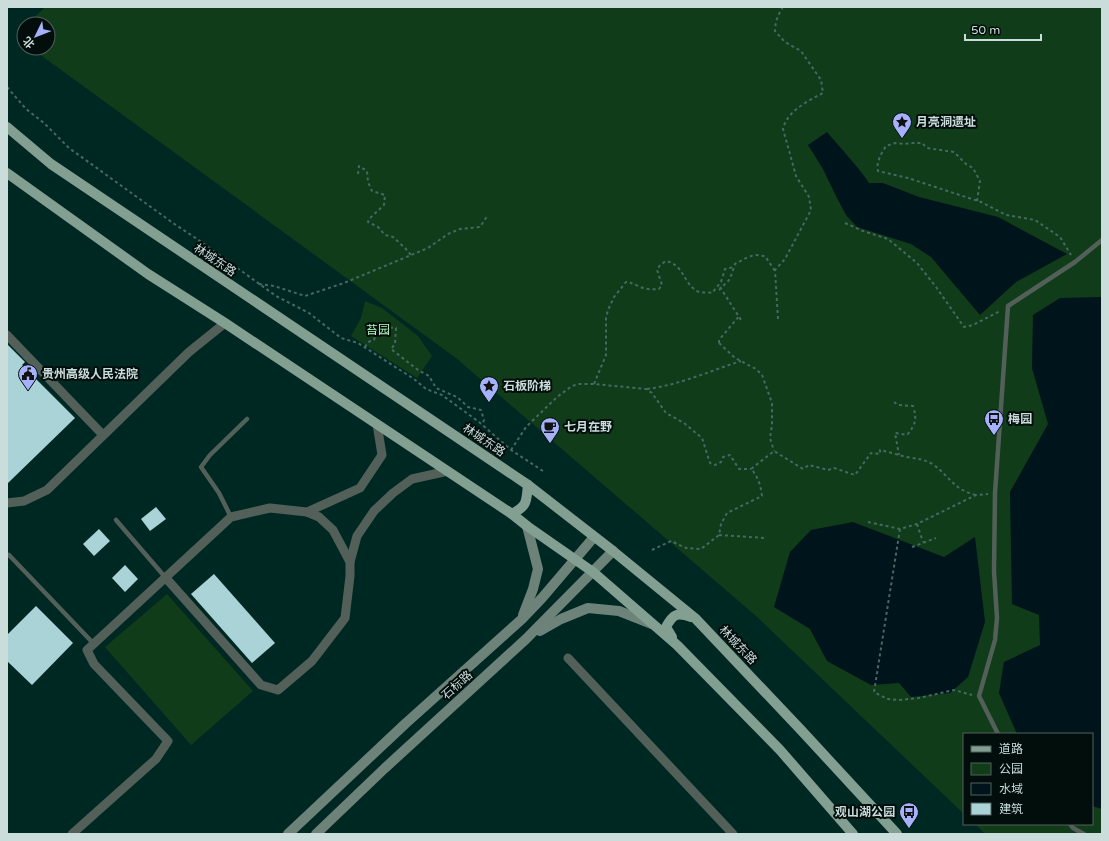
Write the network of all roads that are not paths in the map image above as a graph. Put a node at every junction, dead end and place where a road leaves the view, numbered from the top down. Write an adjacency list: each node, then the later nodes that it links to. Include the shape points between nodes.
1 (7, 127): 10 (main road, 林城东路, via 51,164)
2 (7, 174): 4 (main road, via 148,274)
3 (1102, 240): 33 (lane, via 1075,262 1008,306 995,493 994,571 997,618 995,640 979,696)
4 (225, 323): 7 (main road); 8 (street, via 189,352)
5 (7, 335): 8 (street)
6 (247, 419): 14 (lane, via 201,466 219,493)
7 (377, 424): 9 (main road); 12 (street, via 382,455 360,488)
8 (103, 435): 11 (street, via 47,490 24,501)
9 (448, 471): 13 (main road); 21 (street, via 412,479 393,493 374,511 357,536)
10 (528, 485): 13 (main road, via 526,503); 17 (main road, 林城东路)
11 (7, 503)
12 (307, 512): 14 (street, via 270,508); 21 (street, via 319,517 333,530)
13 (512, 514): 16 (main road)
14 (230, 516): 23 (street)
15 (116, 520): 23 (lane)
16 (527, 526): 20 (main road); 27 (main road, via 538,569)
17 (594, 537): 18 (main road, 林城东路); 20 (main road, 石标路)
18 (613, 551): 22 (main road, 石标路); 26 (main road, 林城东路)
19 (9, 555): 30 (lane)
20 (575, 560): 22 (main road); 24 (main road, 石标路)
21 (350, 562): 23 (street, via 345,618 312,660 278,690 261,684)
22 (593, 572): 25 (main road, 石标路); 28 (main road)
23 (165, 576): 30 (street)
24 (542, 598): 25 (main road); 27 (main road, 石标路)
25 (555, 611): 29 (main road, 石标路)
26 (695, 618): 31 (main road, via 681,614 672,617 666,627); 41 (main road, 林城东路)
27 (522, 619): 37 (main road, 石标路)
28 (655, 625): 29 (main road, via 618,611 588,608 560,619); 31 (main road)
29 (526, 640): 38 (main road, 石标路)
30 (93, 643): 36 (street, via 87,650 94,664 168,741 156,759)
31 (677, 645): 40 (main road, via 780,750)
32 (568, 658): 39 (street)
33 (998, 733)
34 (1071, 825): 35 (lane)
35 (1073, 828): 42 (lane); 43 (lane)
36 (72, 834)
37 (288, 834)
38 (316, 834)
39 (733, 834)
40 (852, 834)
41 (897, 834)
42 (1070, 834)
43 (1084, 834)

